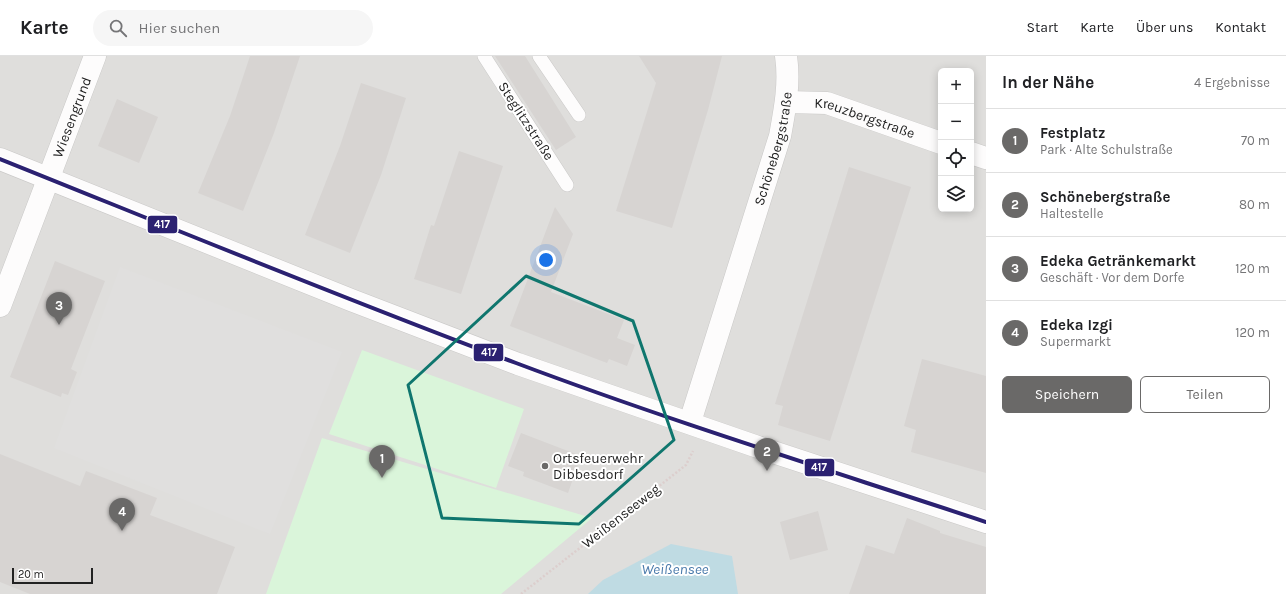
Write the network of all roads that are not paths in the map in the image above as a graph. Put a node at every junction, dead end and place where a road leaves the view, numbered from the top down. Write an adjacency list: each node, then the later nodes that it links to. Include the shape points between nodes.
1 (95, 56): 11 (street, Wiesengrund)
2 (484, 56): 12 (lane, Steglitzstraße)
3 (539, 56): 6 (lane)
4 (786, 56): 5 (street, Schönebergstraße)
5 (786, 102): 7 (street, Kreuzbergstraße, via 827,103); 14 (street, Schönebergstraße, via 780,136)
6 (579, 115)
7 (938, 142)
8 (974, 154): 9 (street)
9 (986, 158)
10 (0, 159): 11 (street)
11 (48, 177): 13 (street, Wiesengrund); 14 (street, via 321,288 498,356)
12 (567, 185)
13 (0, 306)
14 (690, 422): 15 (street)
15 (986, 522)

